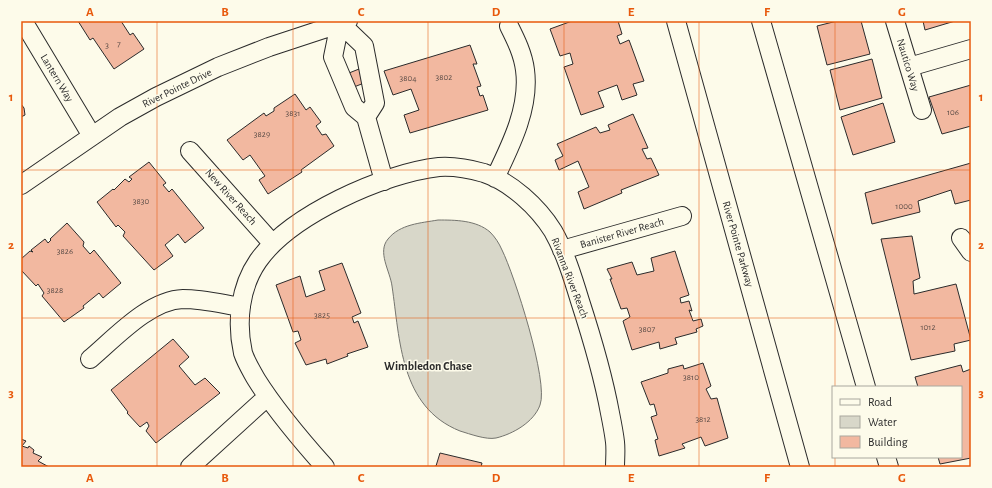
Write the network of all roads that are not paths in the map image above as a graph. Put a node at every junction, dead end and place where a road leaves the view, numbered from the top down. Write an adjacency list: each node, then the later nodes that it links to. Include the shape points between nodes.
1 (23, 21): 11 (street, Lantern Way)
2 (676, 21): 26 (street, River Pointe Parkway)
3 (762, 21): 21 (street)
4 (895, 21): 8 (street, Nautico Way)
5 (343, 22): 10 (street, via 333,58 354,107); 10 (street, via 364,46 375,102); 11 (street, River Pointe Drive, via 269,47 218,68 156,97)
6 (509, 26): 13 (street, via 519,47 525,69 526,87 523,110)
7 (971, 50): 8 (street)
8 (909, 67): 9 (street, Nautico Way)
9 (922, 110)
10 (366, 117): 14 (street)
11 (92, 136): 15 (street, River Pointe Drive)
12 (190, 151): 17 (street, New River Reach)
13 (495, 178): 14 (street, Rivanna River Reach, via 463,168 440,167); 18 (street, Rivanna River Reach, via 520,194 538,211 553,231)
14 (384, 181): 17 (street, Rivanna River Reach, via 345,196)
15 (21, 186)
16 (682, 216): 18 (street, Banister River Reach)
17 (272, 243): 19 (street, Rivanna River Reach, via 249,279)
18 (562, 250): 25 (street, Rivanna River Reach, via 588,324 606,394 615,442)
19 (241, 307): 20 (street, via 202,300 182,299 162,303 145,312); 22 (street, Rivanna River Reach, via 243,352)
20 (90, 359)
21 (866, 386)
22 (267, 397): 23 (street); 24 (street, Rivanna River Reach)
23 (190, 467)
24 (325, 467)
25 (615, 467)
26 (800, 467)

